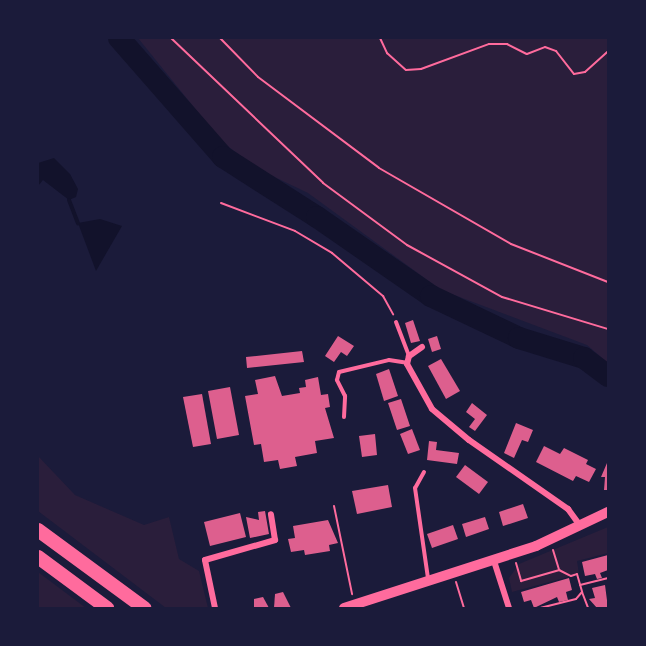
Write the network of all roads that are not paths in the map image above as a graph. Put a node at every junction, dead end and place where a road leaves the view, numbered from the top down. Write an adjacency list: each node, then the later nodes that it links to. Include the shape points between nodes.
1 (396, 322): 3 (lane)
2 (422, 347): 3 (street)
3 (409, 356): 4 (street)
4 (407, 364): 5 (lane, via 389,360 339,372 337,380 345,396); 9 (street, via 424,396 443,419 568,509)
5 (344, 417)
6 (424, 472): 13 (lane, via 417,480 416,507)
7 (609, 512): 9 (main road)
8 (271, 514): 16 (street, via 275,540 205,560)
9 (579, 524): 12 (main road, via 550,540)
10 (38, 530): 15 (highway)
11 (38, 557): 14 (highway)
12 (494, 561): 13 (main road); 18 (street)
13 (429, 581): 17 (main road)
14 (107, 609)
15 (144, 609)
16 (215, 609)
17 (344, 609)
18 (509, 609)

